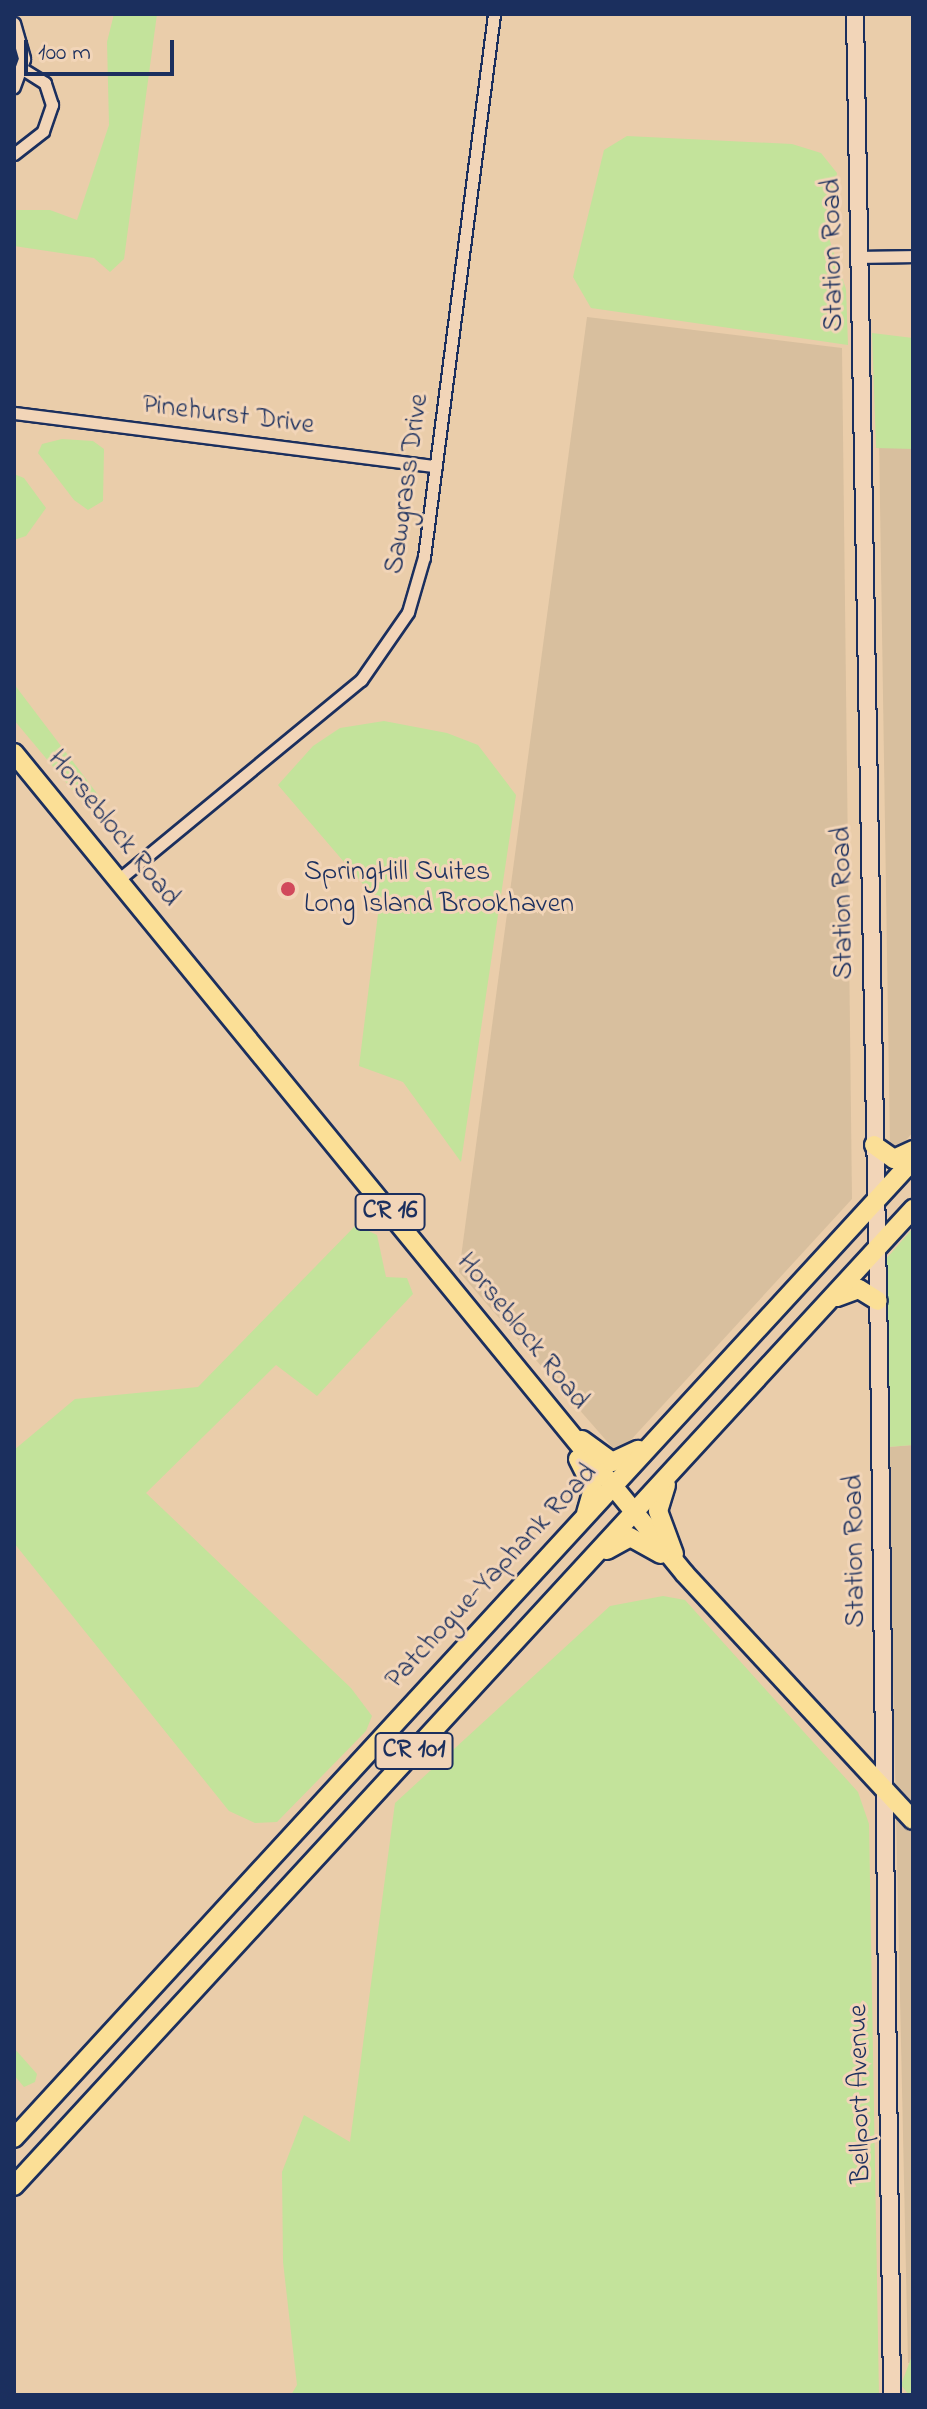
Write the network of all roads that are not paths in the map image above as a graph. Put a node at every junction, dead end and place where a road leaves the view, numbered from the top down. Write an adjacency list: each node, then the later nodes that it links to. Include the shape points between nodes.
1 (494, 14): 10 (street, Sawgrass Drive)
2 (855, 14): 8 (main road, Station Road)
3 (14, 23): 4 (street, via 24,59)
4 (21, 68): 5 (street); 6 (street, via 45,83 52,105 43,131)
5 (14, 87)
6 (14, 154)
7 (913, 256): 8 (street)
8 (861, 257): 13 (main road, Station Road)
9 (14, 413): 10 (street, Pinehurst Drive)
10 (436, 466): 12 (street, Sawgrass Drive, via 416,592 373,666)
11 (14, 753): 12 (main road, Horseblock Road / CR 16)
12 (118, 880): 21 (main road, Horseblock Road / CR 16)
13 (874, 1145): 14 (main road, via 894,1159); 16 (main road, Station Road)
14 (913, 1150)
15 (913, 1160): 16 (main road, Patchogue-Yaphank Road / CR 101)
16 (875, 1203): 18 (main road, Station Road); 22 (main road, Patchogue-Yaphank Road / CR 101)
17 (913, 1209): 18 (main road, Patchogue-Yaphank Road / CR 101)
18 (876, 1248): 19 (main road, Station Road); 20 (main road, Patchogue-Yaphank Road / CR 101)
19 (878, 1301): 20 (main road, via 854,1289); 29 (main road, Station Road)
20 (827, 1302): 23 (main road, Patchogue-Yaphank Road / CR 101)
21 (557, 1420): 22 (main road, via 617,1462); 24 (main road, Horseblock Road / CR 16); 26 (main road, via 593,1489)
22 (669, 1427): 24 (main road, Patchogue-Yaphank Road / CR 101)
23 (676, 1467): 25 (main road, Patchogue-Yaphank Road / CR 101); 27 (main road, via 658,1505)
24 (612, 1488): 25 (main road, Horseblock Road / CR 16); 26 (main road, Patchogue-Yaphank Road / CR 101)
25 (633, 1512): 27 (main road, Horseblock Road / CR 16); 28 (main road, Patchogue-Yaphank Road / CR 101)
26 (584, 1519): 31 (main road, Patchogue-Yaphank Road / CR 101)
27 (677, 1566): 28 (main road, via 625,1538); 29 (main road, Horseblock Road / CR 16)
28 (579, 1571): 32 (main road, Patchogue-Yaphank Road / CR 101)
29 (883, 1792): 30 (main road, Horseblock Road / CR 16); 37 (main road, Bellport Avenue)
30 (913, 1820)
31 (259, 1871): 32 (main road); 33 (main road, Patchogue-Yaphank Road / CR 101)
32 (283, 1894): 34 (main road, Patchogue-Yaphank Road / CR 101)
33 (61, 2087): 34 (main road); 35 (main road, Patchogue-Yaphank Road / CR 101)
34 (85, 2110): 36 (main road, Patchogue-Yaphank Road / CR 101)
35 (14, 2138)
36 (14, 2186)
37 (892, 2395)

